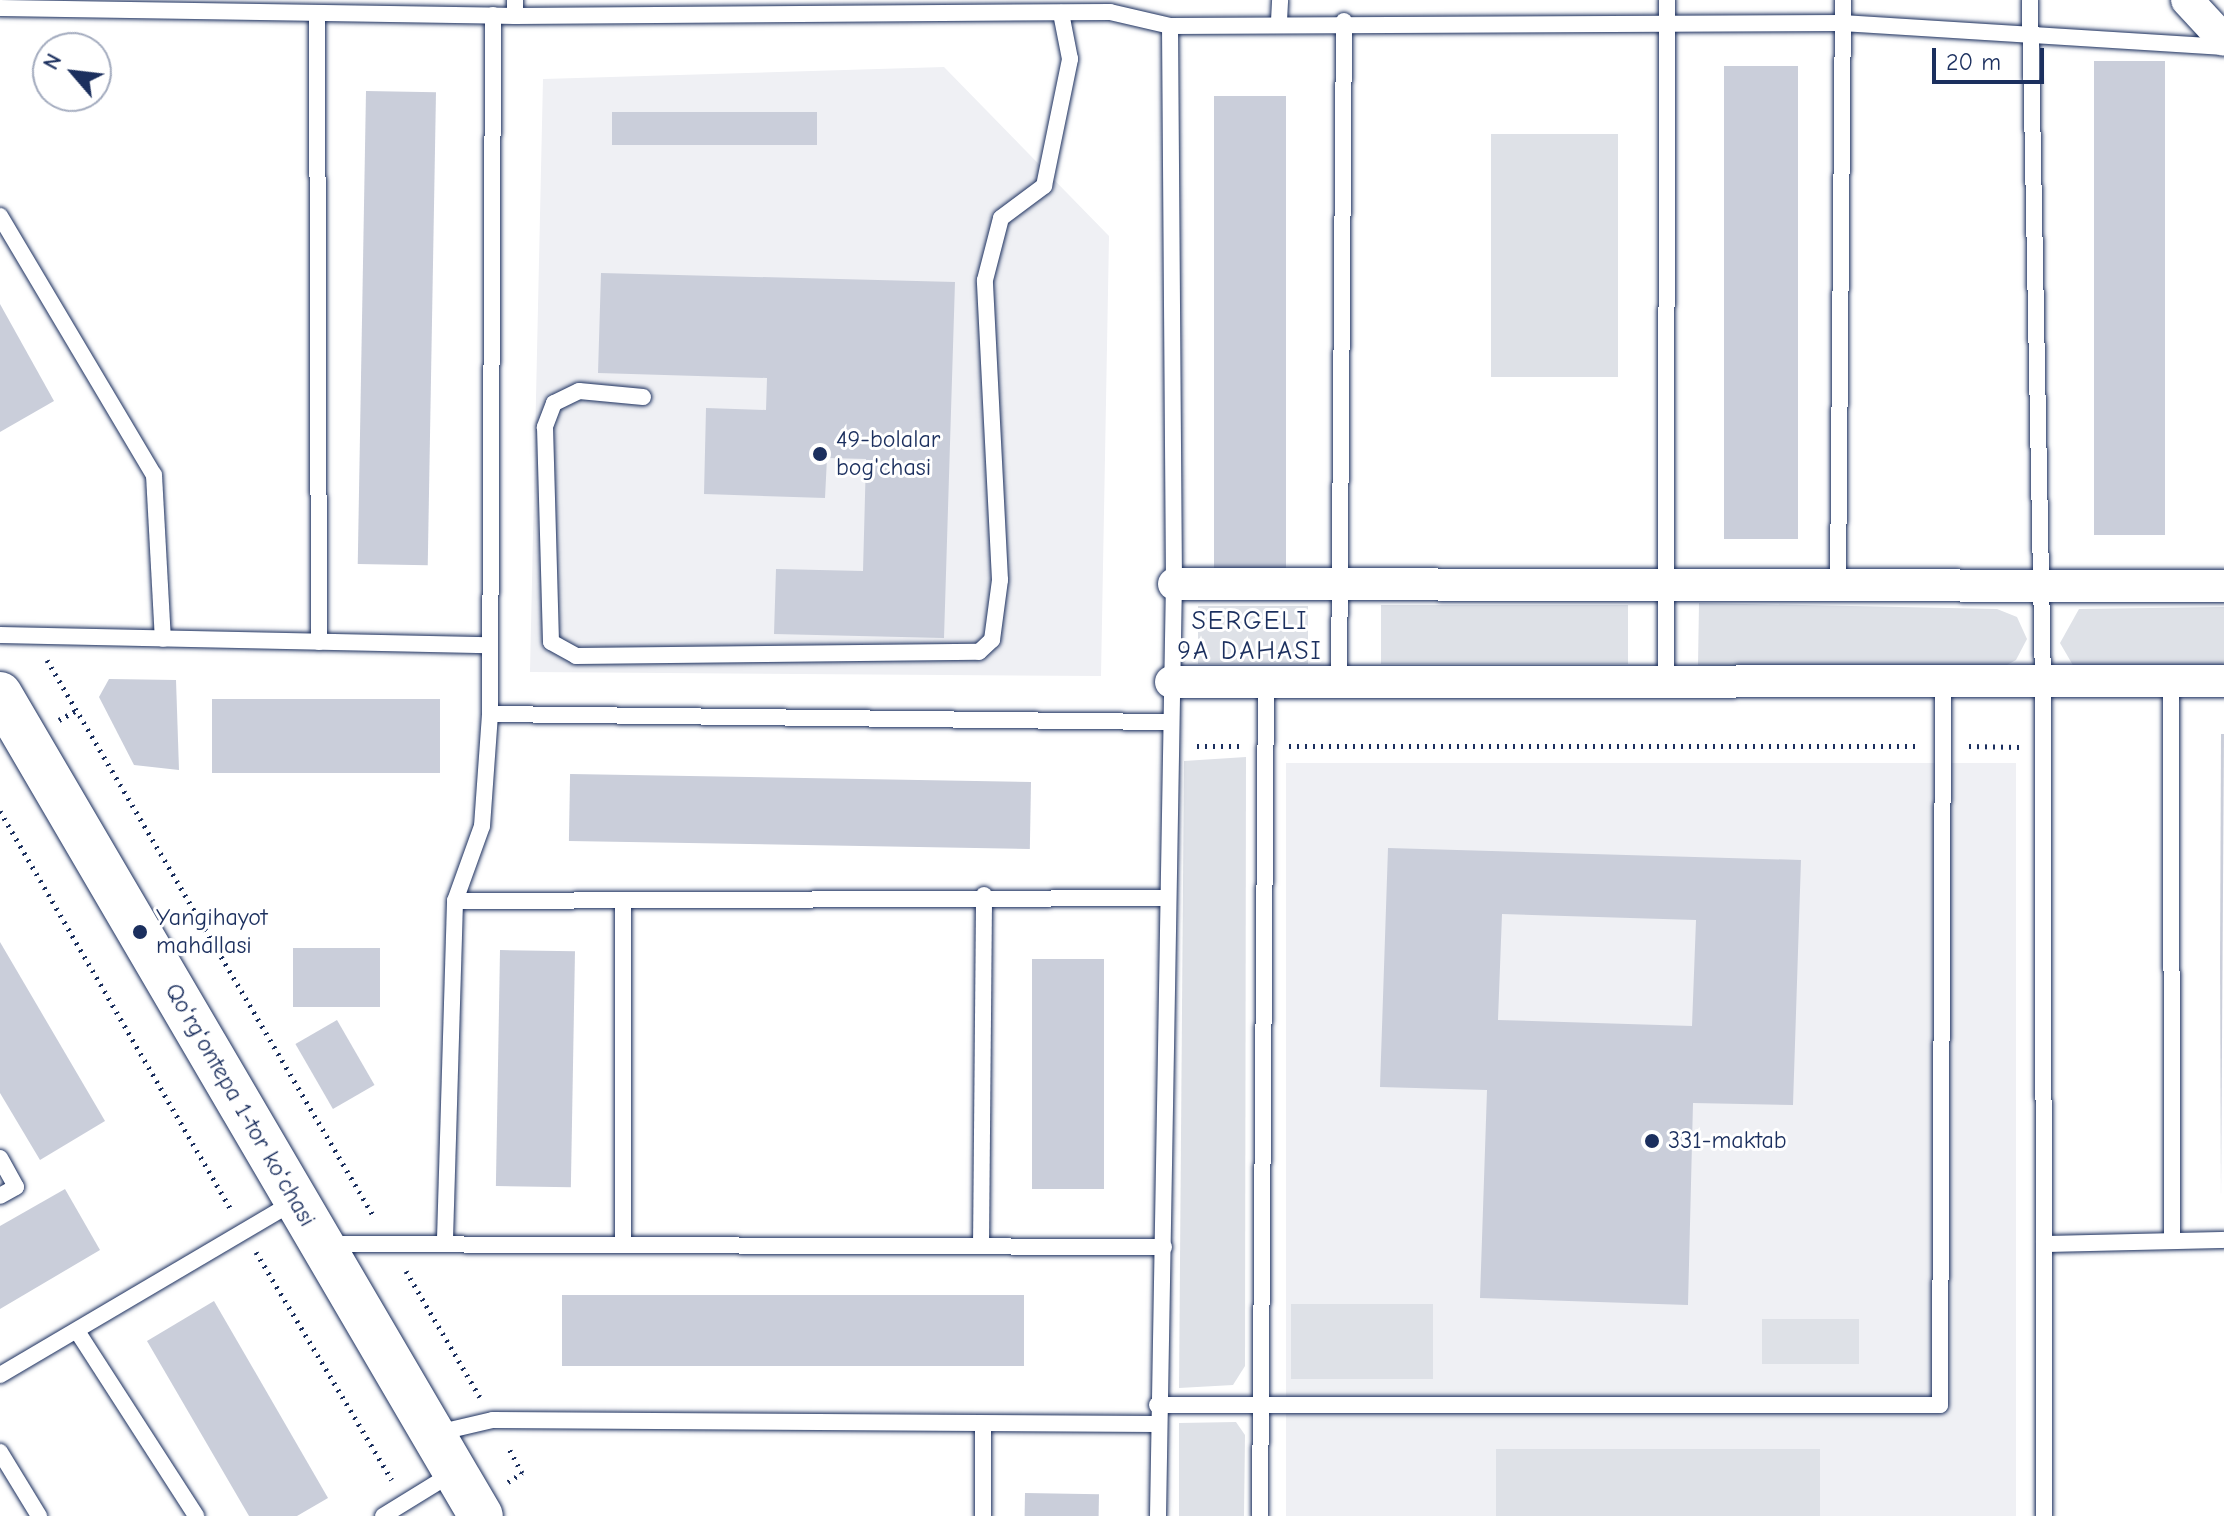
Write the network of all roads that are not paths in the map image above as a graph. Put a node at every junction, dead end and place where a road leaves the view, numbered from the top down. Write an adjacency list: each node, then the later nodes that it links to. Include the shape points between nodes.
1 (1280, 0): 14 (lane)
2 (1667, 0): 16 (lane)
3 (1843, 0): 17 (lane)
4 (2030, 0): 19 (lane)
5 (2187, 0): 20 (street)
6 (140, 5): 9 (lane); 12 (lane)
7 (1110, 6): 11 (lane); 18 (lane)
8 (693, 7): 10 (lane); 11 (lane)
9 (0, 8)
10 (515, 8): 13 (lane)
11 (1061, 13): 23 (lane, via 1070,59 1044,186 1001,218 985,280 1000,580 992,640 979,652 576,656 551,642 545,427 554,403 579,391)
12 (317, 15): 13 (lane); 32 (lane)
13 (493, 15): 33 (lane)
14 (1279, 21): 15 (lane); 18 (lane)
15 (1344, 21): 16 (lane); 25 (lane)
16 (1667, 22): 17 (lane); 27 (lane)
17 (1842, 23): 19 (lane); 26 (lane)
18 (1170, 26): 24 (lane)
19 (2030, 29): 21 (lane); 29 (lane)
20 (2224, 40)
21 (2224, 47)
22 (0, 216): 31 (lane, via 154,475)
23 (643, 397)
24 (1174, 584): 25 (street); 35 (lane)
25 (1344, 585): 27 (street); 39 (lane)
26 (1838, 585): 27 (street); 29 (street)
27 (1666, 586): 37 (lane)
28 (2224, 586): 29 (street)
29 (2040, 587): 41 (lane)
30 (0, 635): 31 (lane)
31 (163, 639): 32 (lane)
32 (319, 642): 33 (lane)
33 (489, 645): 43 (lane)
34 (2224, 681): 36 (street)
35 (1171, 682): 38 (street); 44 (lane)
36 (2171, 682): 41 (street); 54 (lane)
37 (1666, 684): 39 (street); 40 (street)
38 (1266, 685): 39 (street); 63 (lane)
39 (1339, 685)
40 (1943, 685): 41 (street); 63 (lane, via 1940,1405)
41 (2043, 685): 56 (lane)
42 (3, 706): 51 (street, Qoʻrgʻontepa 1-tor koʻchasi)
43 (490, 714): 44 (lane); 47 (lane, via 482,826)
44 (1169, 722): 46 (lane)
45 (984, 895): 46 (lane); 48 (lane); 58 (lane)
46 (1166, 898): 59 (lane)
47 (455, 901): 48 (lane); 52 (lane)
48 (623, 904): 57 (lane)
49 (0, 1158): 50 (lane, via 16,1187)
50 (0, 1196)
51 (296, 1200): 55 (street, Qoʻrgʻontepa 1-tor koʻchasi); 60 (lane)
52 (445, 1239): 55 (lane); 57 (lane)
53 (2224, 1240): 54 (lane)
54 (2172, 1241): 56 (lane)
55 (320, 1244): 66 (street, Qoʻrgʻontepa 1-tor koʻchasi)
56 (2044, 1244): 76 (lane)
57 (623, 1245): 58 (lane)
58 (981, 1246): 59 (lane)
59 (1164, 1247): 62 (lane)
60 (77, 1331): 61 (lane); 70 (lane)
61 (0, 1375)
62 (1157, 1405): 63 (lane); 64 (lane)
63 (1259, 1406): 75 (lane)
64 (1157, 1424): 65 (lane); 74 (lane)
65 (983, 1428): 66 (lane, via 493,1420); 73 (lane)
66 (433, 1434): 68 (street, Qoʻrgʻontepa 1-tor koʻchasi)
67 (0, 1452): 69 (lane)
68 (455, 1471): 71 (lane); 72 (street, Qoʻrgʻontepa 1-tor koʻchasi)
69 (39, 1516)
70 (196, 1516)
71 (383, 1516)
72 (481, 1516)
73 (983, 1516)
74 (1158, 1516)
75 (1260, 1516)
76 (2044, 1516)

